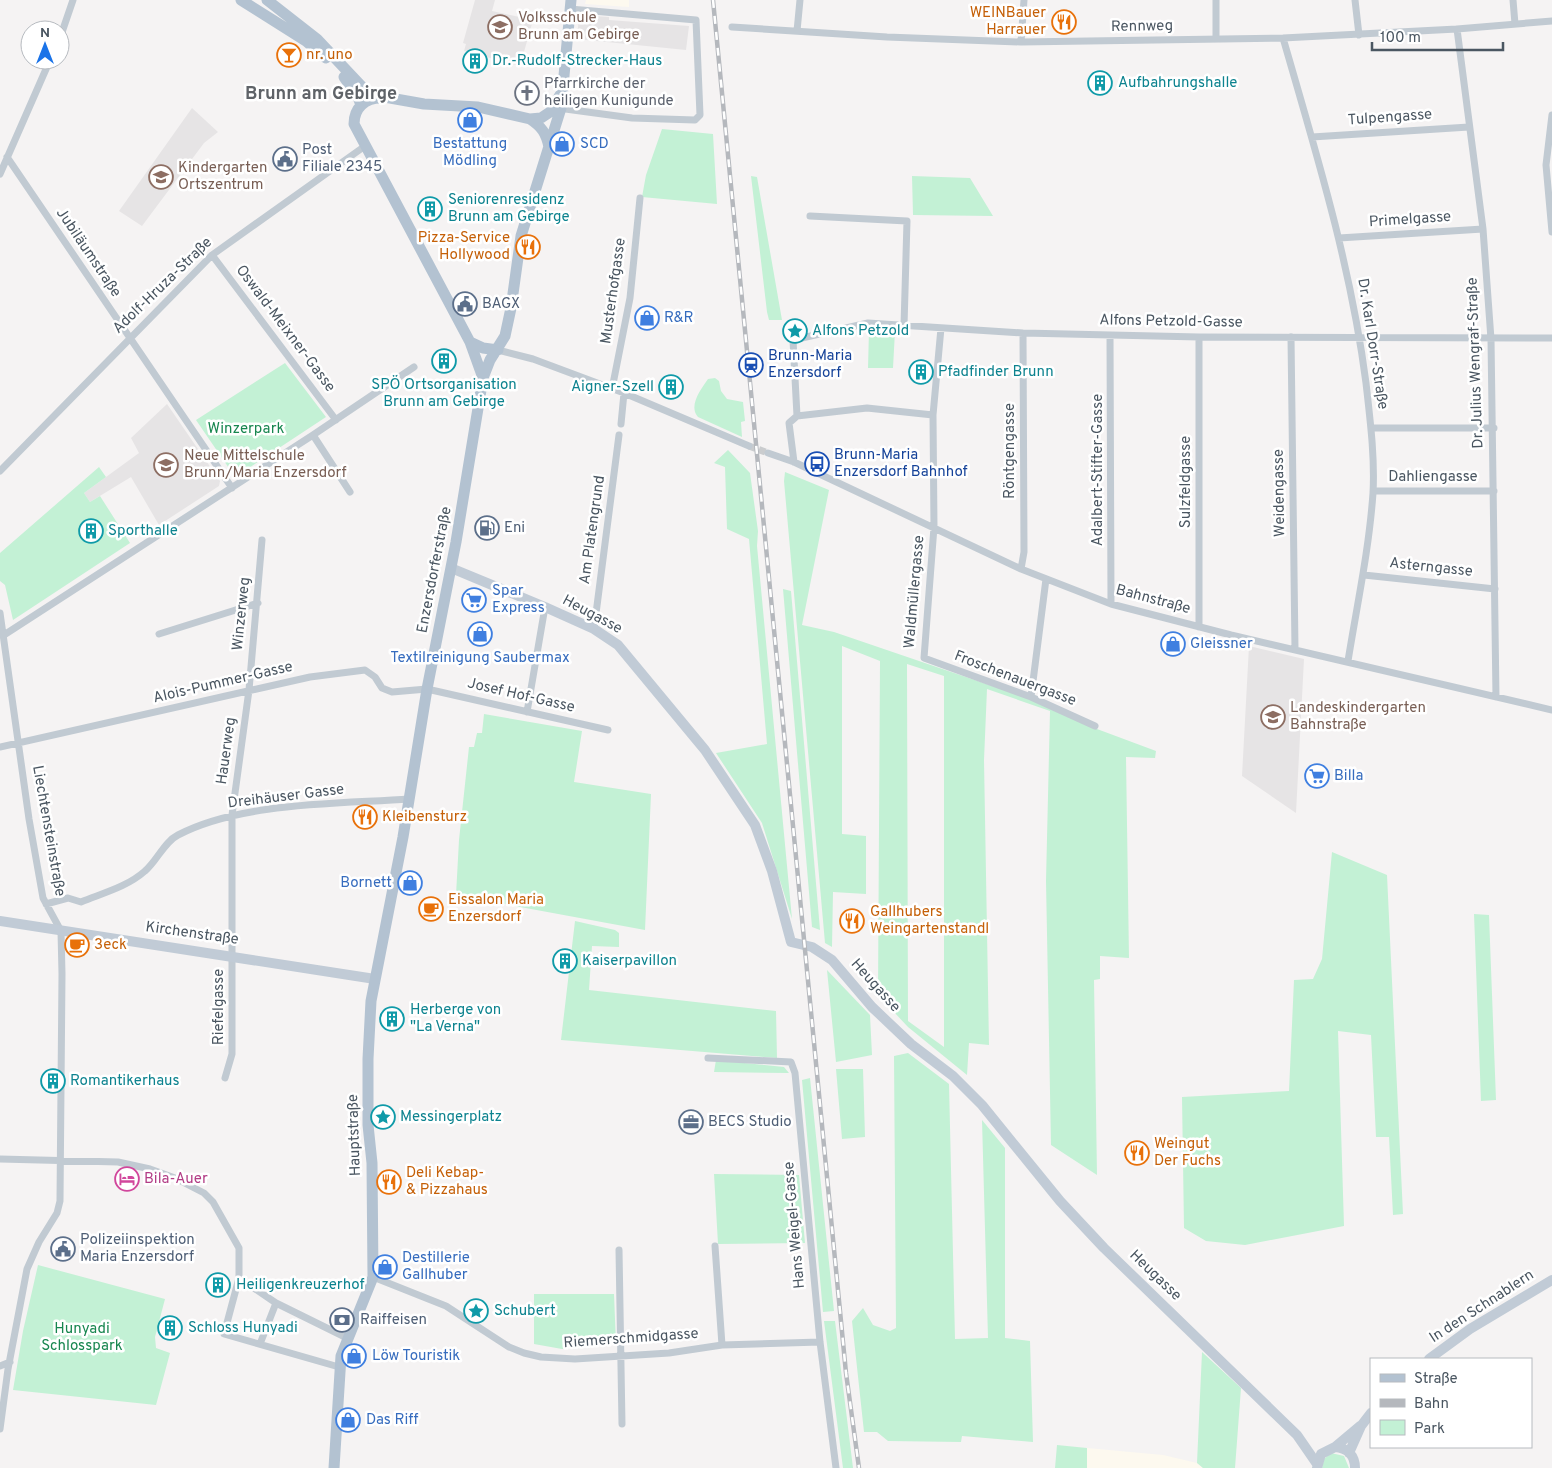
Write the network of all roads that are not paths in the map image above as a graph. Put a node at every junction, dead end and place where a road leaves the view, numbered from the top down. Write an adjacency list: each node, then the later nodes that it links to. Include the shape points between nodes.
1 (73, 0): 10 (street)
2 (241, 0): 22 (main road, via 320,52 348,81)
3 (267, 0): 21 (main road, via 317,39 366,91)
4 (800, 0): 15 (street)
5 (1024, 0): 19 (street)
6 (1216, 0): 18 (street)
7 (1354, 0): 16 (street)
8 (1513, 0): 12 (street)
9 (570, 5): 23 (main road, Enzersdorferstraße, via 562,90); 23 (street, via 696,20 700,115 695,120 632,118)
10 (66, 20)
11 (1552, 21): 12 (street, Rennweg)
12 (1515, 24): 14 (street, Rennweg)
13 (732, 27): 15 (street, Rennweg)
14 (1458, 29): 16 (street, Rennweg); 26 (street, Dr. Julius Wengraf-Straße)
15 (797, 31): 19 (street, Rennweg)
16 (1359, 35): 17 (street, Rennweg)
17 (1283, 38): 18 (street, Rennweg); 27 (street, Dr. Karl Dorr-Straße)
18 (1216, 39): 19 (street, Rennweg)
19 (1021, 42)
20 (46, 70): 30 (street)
21 (393, 99): 22 (main road, via 374,98); 25 (main road, via 478,107)
22 (361, 105): 28 (main road, via 354,116 354,124)
23 (557, 108): 25 (main road, via 541,118); 29 (main road, Enzersdorferstraße)
24 (1552, 115): 35 (street, via 1546,165)
25 (530, 119): 29 (main road, via 547,135)
26 (1469, 127): 27 (street, Tulpengasse); 34 (street, Dr. Julius Wengraf-Straße)
27 (1312, 137): 36 (street, Dr. Karl Dorr-Straße)
28 (366, 146): 37 (street, Adolf-Hruza-Straße); 48 (main road)
29 (549, 149): 49 (main road, Enzersdorferstraße, via 521,236 511,308 505,336)
30 (7, 157): 31 (street); 44 (street, Jubiläumstraße)
31 (0, 174)
32 (640, 198): 52 (street, Musterhofgasse, via 630,298)
33 (810, 216): 38 (street, via 907,221)
34 (1483, 229): 36 (street, Primelgasse); 47 (street, Dr. Julius Wengraf-Straße)
35 (1552, 232)
36 (1339, 238): 45 (street, Dr. Karl Dorr-Straße)
37 (212, 255): 44 (street, Adolf-Hruza-Straße); 56 (street, Oswald-Meixner-Gasse)
38 (904, 326): 39 (street, Alfons Petzold-Gasse); 55 (street, Alfons Petzold-Gasse, via 868,323 793,340)
39 (941, 328): 40 (street, Alfons Petzold-Gasse); 54 (street, Waldmüllergasse)
40 (1023, 333): 41 (street, Alfons Petzold-Gasse); 73 (street, Röntgengasse, via 1024,552)
41 (1110, 335): 42 (street, Alfons Petzold-Gasse); 78 (street, Adalbert-Stifter-Gasse)
42 (1199, 337): 43 (street, Alfons Petzold-Gasse); 81 (street, Sulzfeldgasse)
43 (1291, 337): 45 (street, Alfons Petzold-Gasse); 85 (street, Weidengasse)
44 (129, 338): 65 (street, Adolf-Hruza-Straße); 66 (street, Jubiläumstraße)
45 (1360, 338): 47 (street, Alfons Petzold-Gasse); 58 (street, Dr. Karl Dorr-Straße)
46 (1552, 338): 47 (street, Alfons Petzold-Gasse)
47 (1491, 339): 59 (street, Dr. Julius Wengraf-Straße)
48 (470, 342): 49 (main road); 51 (main road)
49 (498, 350): 51 (main road, Enzersdorferstraße); 52 (street)
50 (414, 367): 56 (street)
51 (483, 378): 72 (main road, Enzersdorferstraße)
52 (612, 389): 53 (street)
53 (624, 393): 57 (street); 62 (street)
54 (934, 415): 55 (street, via 867,408); 70 (street, Waldmüllergasse)
55 (797, 416): 64 (street, via 790,423)
56 (336, 420): 61 (street)
57 (621, 424)
58 (1372, 428): 59 (street); 67 (street, Dr. Karl Dorr-Straße)
59 (1494, 428): 68 (street, Dr. Julius Wengraf-Straße)
60 (619, 435): 82 (street, Am Platengrund)
61 (313, 436): 66 (street); 69 (street)
62 (749, 446)
63 (768, 452): 64 (street, Bahnstraße)
64 (794, 462): 70 (street, Bahnstraße)
65 (0, 471)
66 (232, 488): 84 (street)
67 (1373, 491): 68 (street, Dahliengasse); 74 (street, Dr. Karl Dorr-Straße)
68 (1494, 491): 76 (street, Dr. Julius Wengraf-Straße)
69 (350, 492)
70 (934, 527): 73 (street, Bahnstraße); 86 (street, Waldmüllergasse)
71 (262, 540): 77 (street, Winzerweg)
72 (451, 568): 79 (street, Heugasse); 88 (main road, Enzersdorferstraße)
73 (1021, 569): 75 (street, Bahnstraße)
74 (1364, 575): 76 (street, Asterngasse); 87 (street, Dr. Karl Dorr-Straße)
75 (1046, 579): 78 (street, Bahnstraße); 91 (street)
76 (1495, 589): 90 (street, Dr. Julius Wengraf-Straße)
77 (258, 603): 83 (street); 89 (street, Winzerweg)
78 (1112, 604): 81 (street, Bahnstraße)
79 (545, 607): 82 (street, Heugasse); 93 (street)
80 (0, 614): 84 (street, Liechtensteinstraße)
81 (1199, 627): 85 (street, Bahnstraße)
82 (594, 629): 129 (street, Heugasse, via 618,645 658,692 704,750 755,825 772,871 791,942 812,947 832,960 872,1007 911,1044 953,1076 1104,1248)
83 (159, 634)
84 (4, 635): 96 (street, Liechtensteinstraße)
85 (1295, 649): 87 (street, Bahnstraße)
86 (924, 658): 91 (street, Froschenauergasse)
87 (1348, 661): 90 (street, Bahnstraße)
88 (427, 689): 89 (street, Alois-Pummer-Gasse, via 392,692 382,688 365,670); 93 (street, Josef Hof-Gasse); 98 (main road, Enzersdorferstraße)
89 (249, 690): 96 (street, Alois-Pummer-Gasse); 99 (street, Hauerweg)
90 (1496, 697): 92 (street, Bahnstraße)
91 (1031, 698): 94 (street, Froschenauergasse)
92 (1552, 710)
93 (527, 712): 95 (street, Josef Hof-Gasse)
94 (1096, 726)
95 (608, 730)
96 (19, 743): 97 (street, Alois-Pummer-Gasse); 100 (street, Liechtensteinstraße, via 29,819)
97 (0, 746)
98 (409, 798): 99 (street, Dreihäuser Gasse); 104 (main road, Hauptstraße)
99 (232, 815): 100 (street, Dreihäuser Gasse, via 175,836 147,870 130,883 81,902 68,898); 103 (street, Riefelgasse)
100 (46, 904): 102 (street, Liechtensteinstraße)
101 (0, 921): 102 (street, Kirchenstraße)
102 (61, 931): 103 (street, Kirchenstraße); 108 (street, Liechtensteinstraße)
103 (233, 956): 104 (street, Kirchenstraße); 106 (street, Riefelgasse, via 232,1054)
104 (375, 979): 111 (main road, Hauptstraße, via 368,1059)
105 (708, 1058): 116 (street, Hans Weigel-Gasse, via 791,1062)
106 (225, 1078)
107 (0, 1159): 108 (street)
108 (62, 1161): 112 (street, via 118,1162 150,1169 204,1192 239,1248); 122 (street, Liechtensteinstraße, via 57,1213 27,1269)
109 (715, 1246): 118 (street)
110 (619, 1250): 119 (street)
111 (373, 1277): 115 (main road, Hauptstraße); 119 (street, Riemerschmidgasse, via 446,1306 524,1353 575,1359)
112 (239, 1278): 114 (street); 117 (street, via 224,1334)
113 (1552, 1280): 120 (street, In den Schnablern, via 1470,1329)
114 (276, 1303): 115 (street); 117 (street)
115 (347, 1338): 124 (main road, Hauptstraße)
116 (820, 1342): 118 (street, Riemerschmidgasse); 135 (street, Hans Weigel-Gasse)
117 (260, 1344): 124 (street)
118 (722, 1345): 119 (street, Riemerschmidgasse)
119 (620, 1356): 126 (street)
120 (1430, 1358)
121 (0, 1361): 122 (street)
122 (10, 1362): 123 (street); 128 (street, Liechtensteinstraße)
123 (0, 1366)
124 (339, 1367): 134 (main road, Hauptstraße)
125 (1370, 1414): 127 (street)
126 (622, 1424)
127 (1360, 1426): 130 (street); 132 (street)
128 (0, 1429)
129 (1303, 1442): 131 (street, Heugasse); 133 (street, Heugasse)
130 (1335, 1447): 131 (street); 132 (street)
131 (1323, 1452): 133 (street)
132 (1350, 1453): 136 (street)
133 (1317, 1466)
134 (334, 1468)
135 (836, 1468)
136 (1355, 1468)

